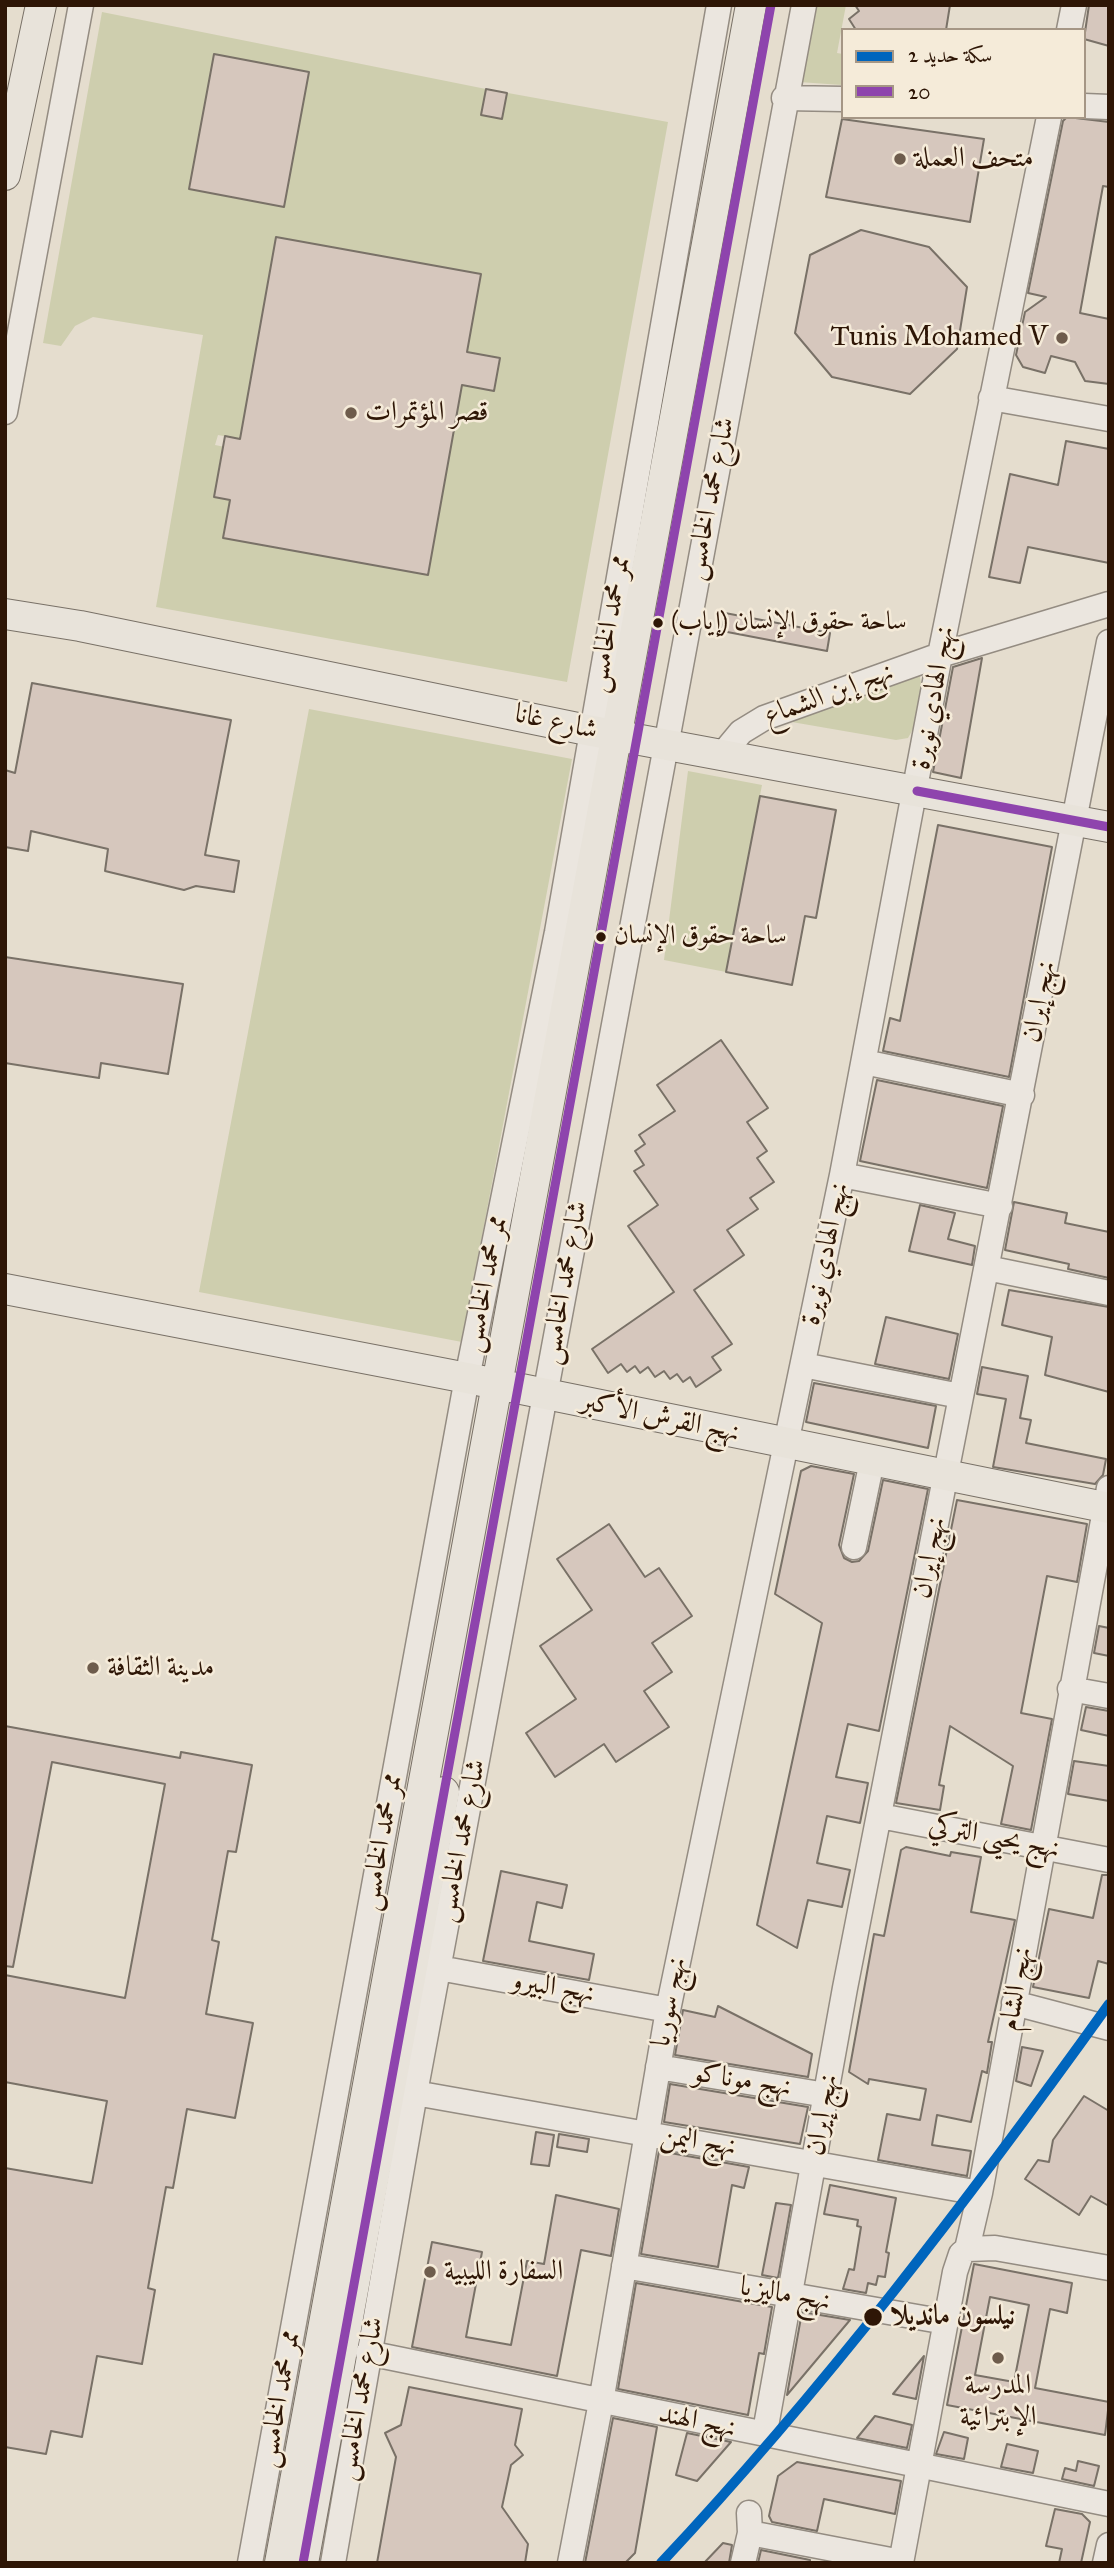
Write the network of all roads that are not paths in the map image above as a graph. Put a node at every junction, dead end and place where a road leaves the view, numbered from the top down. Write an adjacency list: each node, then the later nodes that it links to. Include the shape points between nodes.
1 (41, 5): 14 (main road)
2 (80, 5): 16 (street)
3 (719, 5): 22 (street, ممر محمد الخامس)
4 (751, 5): 22 (main road, شارع محمد الخامس)
5 (771, 5): 22 (main road, شارع محمد الخامس)
6 (804, 5): 9 (street, شارع محمد الخامس)
7 (1074, 5): 8 (street)
8 (1069, 28)
9 (784, 98): 10 (street); 22 (street, شارع محمد الخامس)
10 (841, 99)
11 (1086, 106): 12 (street)
12 (1109, 107)
13 (1049, 119): 15 (street, نهج الهادي نويرة)
14 (5, 175)
15 (991, 398): 17 (street); 21 (street, نهج الهادي نويرة)
16 (5, 412)
17 (1109, 419)
18 (1109, 604): 21 (street, نهج إبن الشماع)
19 (5, 614): 22 (main road, شارع غانا)
20 (1109, 642): 25 (street, نهج إيران)
21 (940, 655): 23 (street, نهج إبن الشماع, via 764,718 741,732); 24 (street, نهج الهادي نويرة)
22 (627, 738): 23 (main road, شارع غانا); 35 (street, ممر محمد الخامس, via 557,932); 36 (main road, شارع محمد الخامس)
23 (721, 756): 24 (main road, شارع غانا)
24 (917, 791): 25 (main road, شارع غانا); 27 (street, نهج الهادي نويرة)
25 (1075, 821): 26 (main road, شارع غانا); 28 (street, نهج إيران)
26 (1109, 827)
27 (864, 1062): 28 (street); 29 (street, نهج الهادي نويرة)
28 (1022, 1095): 30 (street, نهج إيران)
29 (842, 1175): 30 (street); 34 (street, نهج الهادي نويرة)
30 (1000, 1206): 31 (street, نهج إيران)
31 (986, 1268): 33 (street); 37 (street, نهج إيران)
32 (5, 1289): 35 (main road, نهج القرش الأكبر)
33 (1109, 1293)
34 (803, 1365): 37 (street); 38 (street, نهج الهادي نويرة)
35 (467, 1378): 36 (main road, نهج القرش الأكبر); 69 (street, ممر محمد الخامس)
36 (520, 1389): 38 (main road, نهج القرش الأكبر); 48 (street, شارع محمد الخامس); 70 (main road, شارع محمد الخامس); 71 (main road, شارع محمد الخامس)
37 (960, 1396): 40 (street, نهج إيران)
38 (786, 1443): 39 (main road, نهج القرش الأكبر); 50 (street, نهج سوريا)
39 (872, 1461): 40 (main road, نهج القرش الأكبر); 42 (street)
40 (946, 1476): 41 (main road, نهج القرش الأكبر); 45 (street, نهج إيران)
41 (1108, 1501): 43 (street, نهج الشام)
42 (854, 1547)
43 (1070, 1689): 44 (street); 46 (street, نهج الشام)
44 (1109, 1696)
45 (880, 1816): 46 (street, نهج يحيى التركي); 54 (street, نهج إيران)
46 (1042, 1847): 47 (street, نهج يحيى التركي); 49 (street, نهج الشام)
47 (1109, 1860)
48 (439, 1968): 50 (street, نهج البيرو); 53 (street, شارع محمد الخامس)
49 (1014, 2004): 51 (street); 57 (street, نهج الشام)
50 (668, 2010): 52 (street, نهج سوريا)
51 (1109, 2028)
52 (658, 2067): 54 (street, نهج موناكو); 55 (street, نهج سوريا)
53 (415, 2093): 55 (street, نهج اليمن); 63 (street, شارع محمد الخامس)
54 (827, 2095): 56 (street, نهج إيران)
55 (648, 2134): 56 (street, نهج اليمن); 59 (street, نهج سوريا)
56 (814, 2162): 57 (street, نهج اليمن); 61 (street, نهج إيران)
57 (980, 2193): 58 (street, نهج الشام)
58 (967, 2249): 60 (street, via 995,2248); 62 (street, نهج الشام, via 958,2261)
59 (624, 2266): 61 (street, نهج ماليزيا); 64 (street, نهج سوريا)
60 (1109, 2268)
61 (792, 2296): 62 (street, نهج ماليزيا); 65 (street, نهج إيران)
62 (946, 2322): 66 (street, نهج الشام)
63 (368, 2353): 64 (street, نهج الهند); 72 (street, شارع محمد الخامس)
64 (601, 2402): 66 (street, نهج الهند); 73 (street, نهج سوريا)
65 (766, 2427)
66 (920, 2467): 67 (street, نهج الهند); 75 (street, نهج الشام)
67 (1109, 2504)
68 (1109, 2545): 76 (street)
69 (250, 2563)
70 (280, 2563)
71 (303, 2563)
72 (333, 2563)
73 (570, 2563)
74 (743, 2563): 75 (street, via 749,2523)
75 (901, 2563)
76 (1105, 2563)

